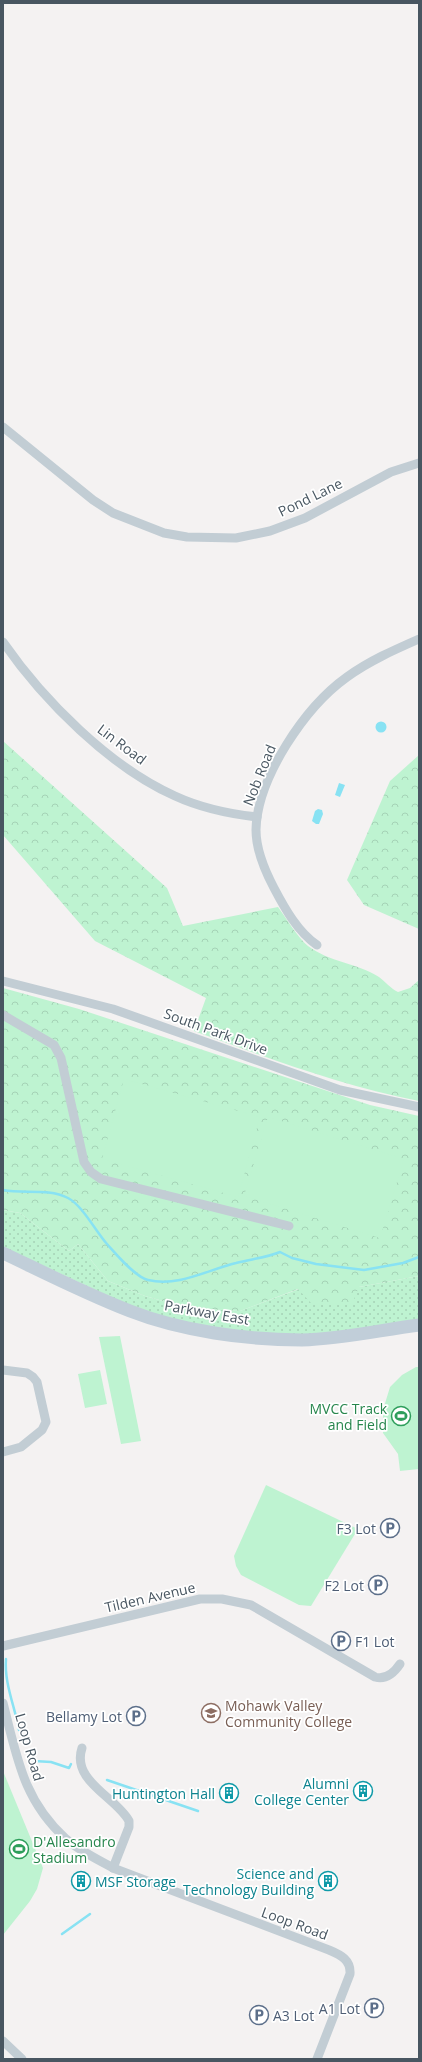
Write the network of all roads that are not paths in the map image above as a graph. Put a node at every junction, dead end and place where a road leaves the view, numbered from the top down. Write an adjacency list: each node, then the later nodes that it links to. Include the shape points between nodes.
1 (3, 427): 2 (street, Pond Lane, via 93,500 113,513 164,533 188,537 236,538 270,531 305,518 391,472)
2 (419, 463)
3 (419, 639): 5 (street, Nob Road, via 388,652 346,678 317,704 296,729 280,756)
4 (3, 642): 5 (street, Lin Road, via 19,666 62,713 134,772 175,796 197,804 236,815)
5 (258, 817): 6 (street, Nob Road, via 256,832 269,878 289,914)
6 (318, 946)
7 (3, 981): 9 (street, South Park Drive, via 113,1009 340,1090)
8 (3, 1015): 10 (street, via 54,1045 61,1058 84,1162 91,1172 101,1179)
9 (419, 1107)
10 (289, 1226)
11 (3, 1253): 12 (street, Parkway East, via 131,1312 215,1333 302,1340 343,1337)
12 (419, 1325)
13 (7, 1370): 14 (street, via 27,1373 37,1382 46,1422 42,1430 26,1443 15,1450)
14 (3, 1452)
15 (3, 1646): 16 (street, Tilden Avenue, via 200,1599 222,1599 240,1601 264,1611 375,1677 387,1677)
16 (400, 1664)
17 (3, 1703): 19 (street, Loop Road, via 21,1772 35,1802 47,1819 67,1839)
18 (82, 1748): 19 (street, via 79,1757 82,1769 128,1821 129,1827)
19 (113, 1868): 22 (street, Loop Road, via 329,1950 347,1960 351,1969 350,1974)
20 (3, 2041): 21 (street)
21 (22, 2059)
22 (318, 2059)

